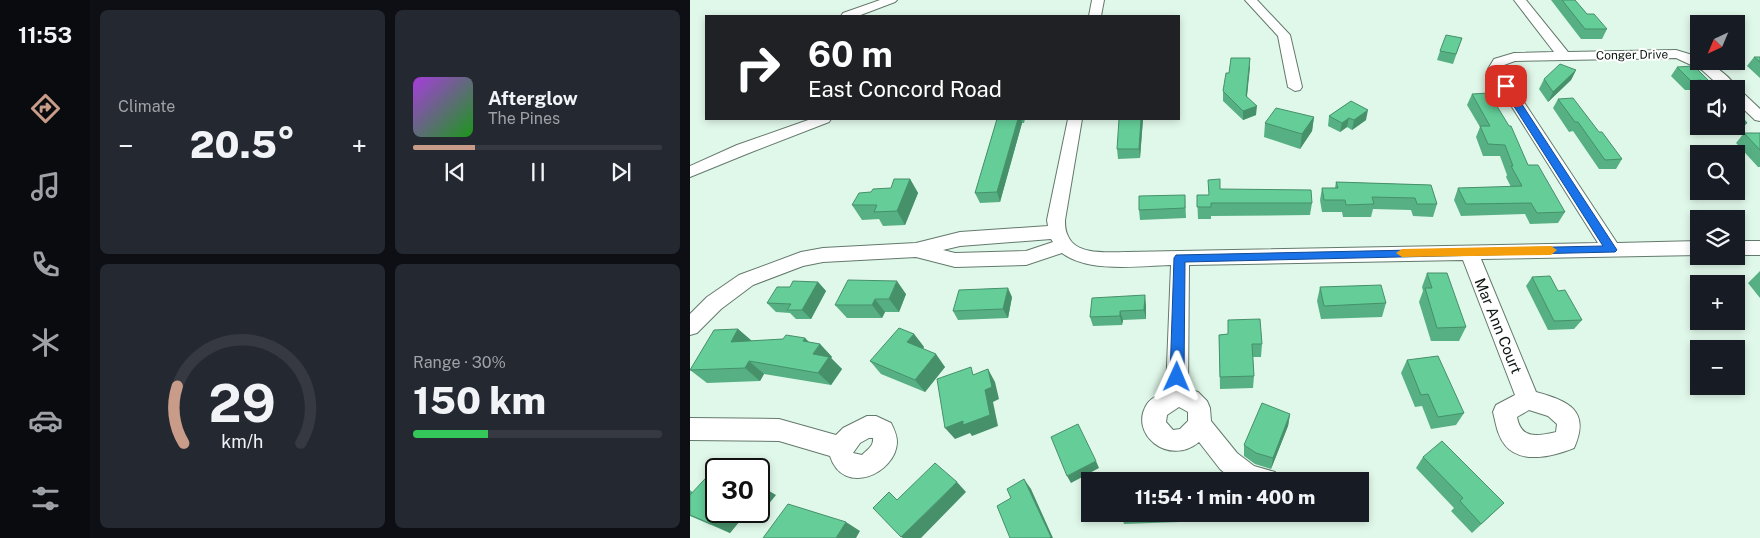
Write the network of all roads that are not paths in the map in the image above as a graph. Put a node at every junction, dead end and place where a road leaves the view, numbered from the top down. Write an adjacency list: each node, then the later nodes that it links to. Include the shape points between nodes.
1 (891, 0): 5 (street)
2 (1098, 0): 6 (street)
3 (1251, 0): 9 (street, via 1284,35)
4 (1520, 0): 7 (street)
5 (850, 15)
6 (1094, 15)
7 (1564, 56): 8 (street, Conger Drive, via 1676,54 1708,66); 20 (street, Conger Drive, via 1514,57 1499,62 1495,69)
8 (1722, 80)
9 (1295, 86)
10 (1745, 103): 11 (street)
11 (1760, 117)
12 (821, 120): 14 (street)
13 (1075, 120): 15 (street, via 1056,220)
14 (690, 172)
15 (1059, 239): 19 (street, via 960,239); 22 (street); 24 (street, via 1070,251)
16 (1690, 248): 20 (street)
17 (1745, 248): 18 (street)
18 (1760, 248)
19 (916, 250): 22 (street, via 955,260); 25 (street, via 823,255 778,266 746,280 714,303)
20 (1611, 250): 21 (street)
21 (1469, 252): 23 (street); 27 (street, Mar Ann Court)
22 (1026, 258): 24 (street)
23 (1180, 258): 24 (street); 26 (street)
24 (1107, 259)
25 (690, 327)
26 (1177, 396): 28 (street, via 1190,399 1199,408); 28 (street, via 1156,409 1154,425 1161,436 1174,441 1187,439)
27 (1528, 400)
28 (1200, 425): 31 (street)
29 (690, 429): 30 (street, via 779,430)
30 (841, 448)
31 (1240, 472)

